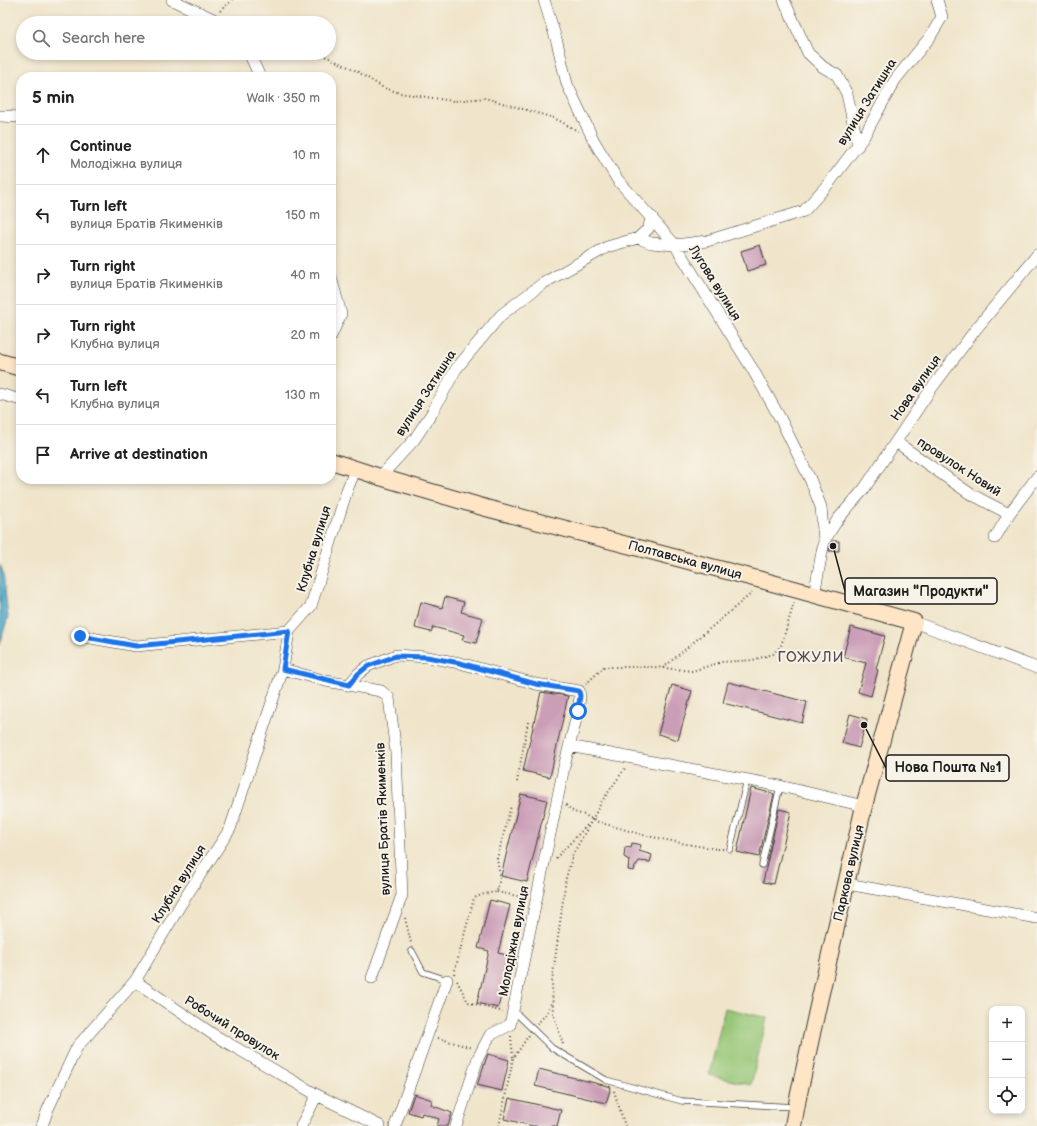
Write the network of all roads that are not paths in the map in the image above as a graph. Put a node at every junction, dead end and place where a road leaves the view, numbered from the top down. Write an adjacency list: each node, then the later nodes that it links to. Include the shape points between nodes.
1 (172, 0): 5 (street)
2 (544, 0): 11 (street, Лугова вулиця, via 567,84 594,140 617,179)
3 (784, 0): 10 (street, via 808,53 823,67 837,75 847,94)
4 (937, 0): 10 (street, вулиця Затишна, via 942,17 895,80)
5 (207, 16)
6 (252, 60): 7 (street)
7 (258, 72)
8 (0, 116): 9 (street)
9 (16, 117)
10 (858, 146): 13 (street, вулиця Затишна, via 804,211 707,241)
11 (652, 217): 12 (street, via 648,229); 13 (street, Лугова вулиця)
12 (638, 238): 13 (street, вулиця Затишна, via 651,243); 24 (street, вулиця Затишна, via 607,247 542,284 501,315 456,369 414,440)
13 (675, 245): 28 (street, Лугова вулиця, via 780,418 821,508)
14 (1037, 255): 21 (street, Нова вулиця, via 976,329 931,389)
15 (336, 298): 16 (street, via 340,314)
16 (336, 324)
17 (0, 362): 18 (street)
18 (16, 367)
19 (0, 394): 20 (street)
20 (16, 399)
21 (896, 442): 26 (street, провулок Новий, via 969,493); 28 (street, Нова вулиця)
22 (336, 462): 23 (street, Полтавська вулиця)
23 (356, 468): 24 (street, Полтавська вулиця); 31 (street, Клубна вулиця, via 310,606)
24 (380, 477): 29 (street, Полтавська вулиця)
25 (1037, 477): 26 (street, провулок Новий)
26 (1009, 514): 27 (street, провулок Новий)
27 (995, 538)
28 (824, 541): 29 (street, Лугова вулиця)
29 (814, 595): 30 (street, Полтавська вулиця)
30 (914, 622): 33 (street, Полтавська вулиця); 39 (street, Паркова вулиця)
31 (289, 631): 32 (street, via 136,646); 34 (street, Клубна вулиця)
32 (80, 636)
33 (1037, 668)
34 (283, 669): 35 (street, вулиця Братів Якименків); 47 (street, Клубна вулиця, via 230,828)
35 (349, 685): 36 (street, Молодіжна вулиця, via 368,666 396,656 427,657 460,663 536,684 579,691 579,704); 46 (street, вулиця Братів Якименків, via 381,691 389,698 396,753 402,895)
36 (569, 746): 37 (street); 48 (street, Молодіжна вулиця)
37 (748, 780): 38 (street); 40 (lane)
38 (780, 786): 39 (street); 41 (lane)
39 (864, 806): 42 (street, Паркова вулиця)
40 (730, 849)
41 (762, 865)
42 (846, 884): 43 (street); 50 (street, Паркова вулиця)
43 (1037, 918)
44 (412, 951): 45 (lane, via 424,972)
45 (451, 977): 54 (street, via 427,1034)
46 (372, 978)
47 (135, 981): 49 (street, Робочий провулок, via 214,1035); 51 (street, Клубна вулиця, via 77,1047)
48 (513, 1017): 50 (lane, via 533,1029 552,1048 612,1082 682,1101); 55 (street, via 490,1035 478,1058)
49 (317, 1095): 52 (street); 53 (street, Робочий провулок)
50 (796, 1107): 56 (street, Паркова вулиця)
51 (42, 1126)
52 (301, 1126)
53 (380, 1126)
54 (395, 1126)
55 (456, 1126)
56 (793, 1126)

